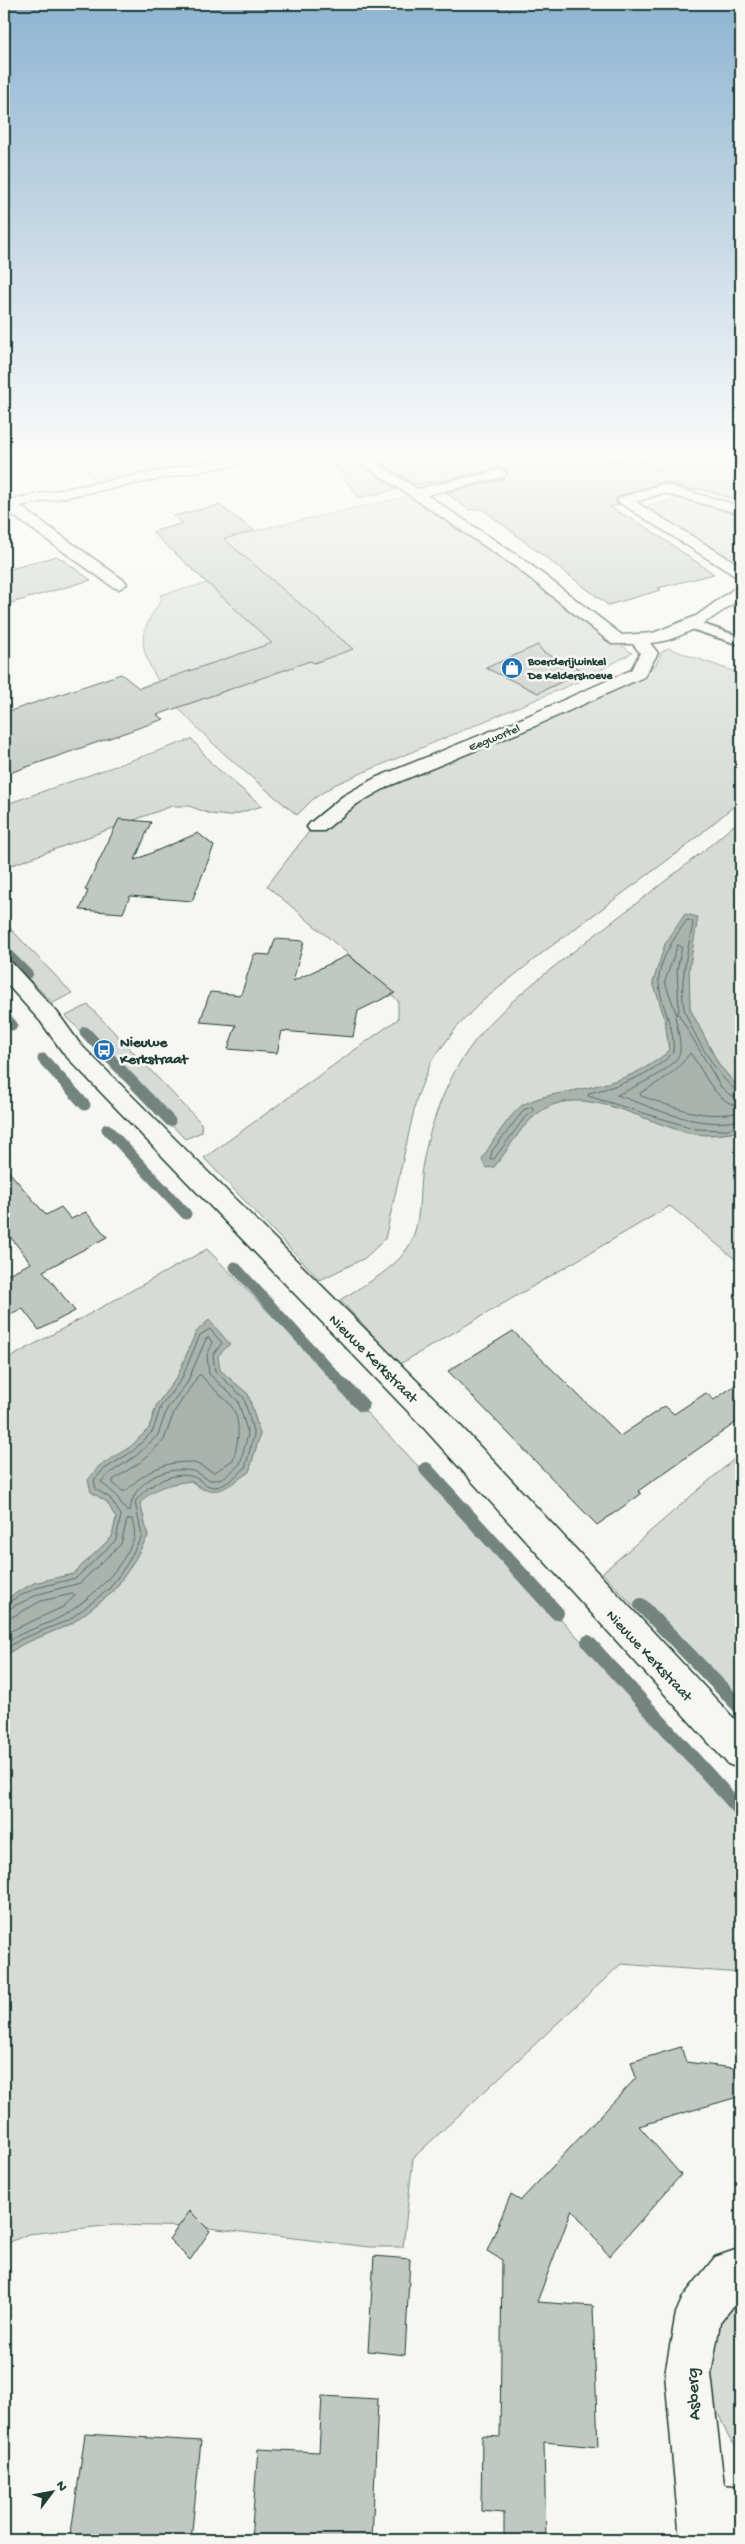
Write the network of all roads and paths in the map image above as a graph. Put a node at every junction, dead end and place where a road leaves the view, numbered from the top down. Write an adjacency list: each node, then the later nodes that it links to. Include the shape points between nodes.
1 (108, 577): 3 (street)
2 (537, 577): 6 (street, via 618,640)
3 (119, 584)
4 (741, 591): 5 (street)
5 (690, 624): 6 (street, via 656,638); 7 (lane)
6 (638, 639): 8 (street, Eegwortel, via 649,653 638,673 382,782 350,800)
7 (741, 640)
8 (317, 827)
9 (4, 968): 10 (street, Nieuwe Kerkstraat, via 49,1016 72,1049 432,1416)
10 (741, 1752)
11 (741, 2270): 12 (street, Asberg, via 731,2273 699,2313 688,2374)
12 (716, 2519)

